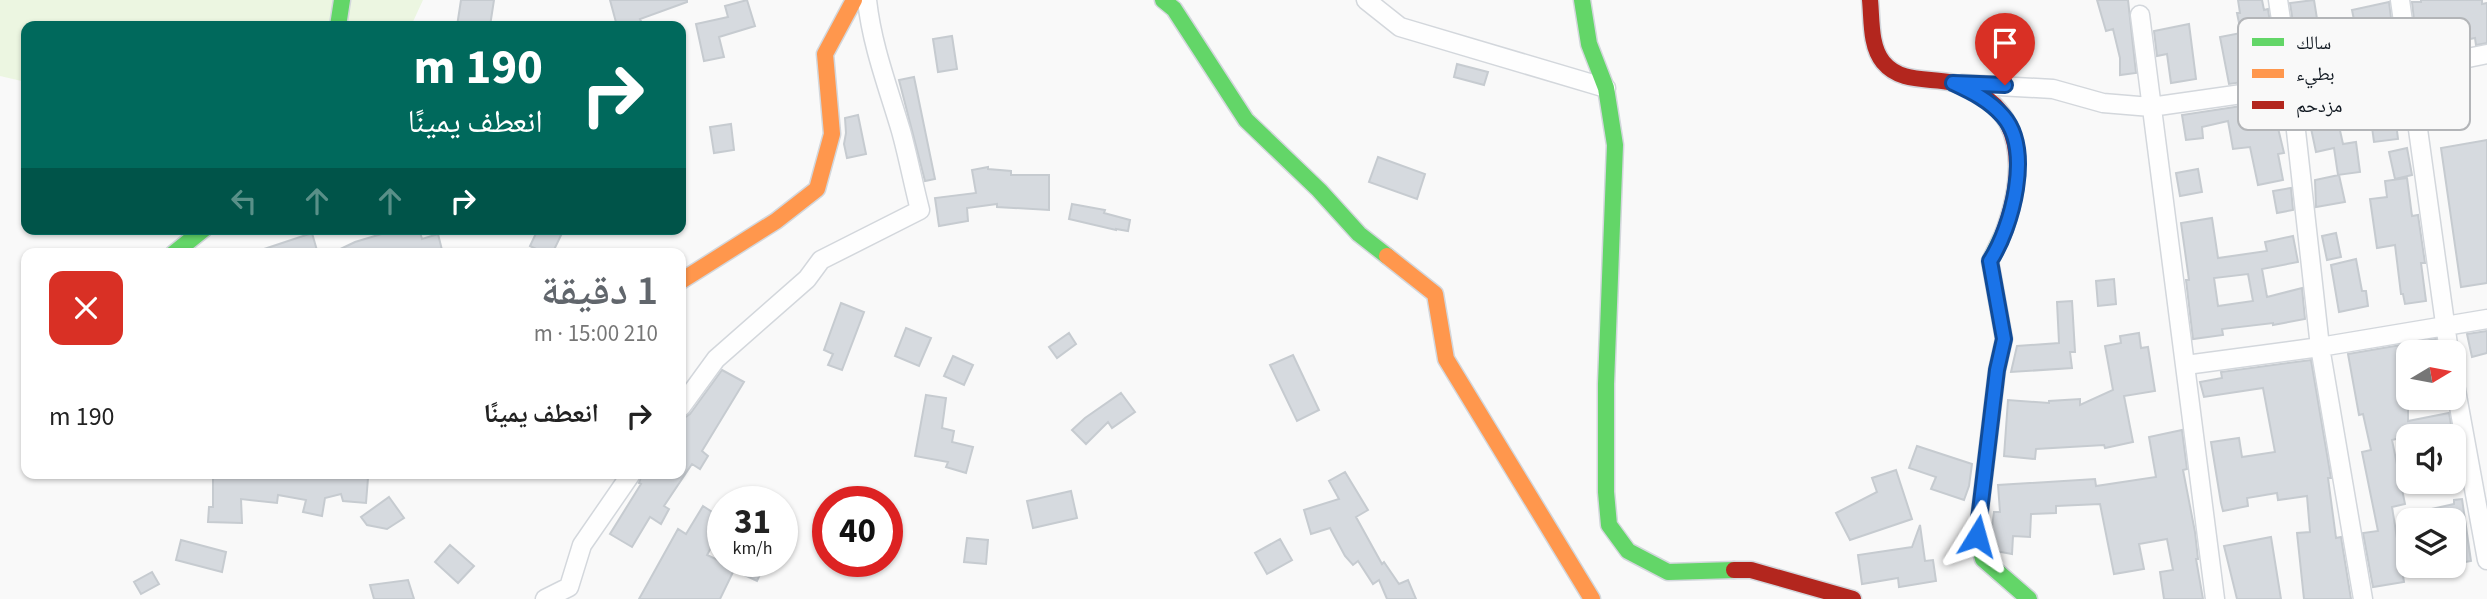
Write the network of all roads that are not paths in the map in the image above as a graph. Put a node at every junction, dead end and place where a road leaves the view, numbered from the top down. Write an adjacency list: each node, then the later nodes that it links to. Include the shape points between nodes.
1 (342, 0): 13 (street)
2 (854, 0): 22 (street, via 825,54 832,134 817,189)
3 (867, 0): 28 (street, via 920,210 821,260 807,279 716,359)
4 (1163, 0): 33 (street, via 1174,9 1246,120 1359,234 1434,294 1446,359)
5 (1366, 0): 15 (street, via 1400,27)
6 (1583, 0): 15 (street, via 1589,44)
7 (1870, 0): 14 (street, via 1877,51 1883,62 1898,76)
8 (2278, 0): 11 (street)
9 (2400, 0): 12 (street)
10 (2140, 15): 17 (street)
11 (2281, 18)
12 (2402, 18)
13 (339, 21)
14 (1953, 83): 17 (street, via 2053,89 2103,103); 35 (street, via 1981,96 2005,117 2016,145 2015,202 1990,261 2004,339 1977,536 1983,559)
15 (1606, 88): 34 (street, via 1615,145 1606,384 1609,525 1628,551 1668,572 1751,570)
16 (2238, 94): 17 (street)
17 (2151, 107): 27 (street)
18 (2296, 130): 26 (street)
19 (2417, 130): 24 (street)
20 (197, 235): 21 (street)
21 (180, 248)
22 (686, 278)
23 (2487, 319): 24 (street)
24 (2444, 326): 25 (street); 26 (street)
25 (2447, 340)
26 (2320, 347): 27 (street); 37 (street)
27 (2186, 365): 36 (street)
28 (686, 400)
29 (2460, 410): 31 (street)
30 (628, 479): 32 (street, via 582,545 569,587)
31 (2487, 560)
32 (545, 599)
33 (1592, 599)
34 (1853, 599)
35 (2029, 599)
36 (2215, 599)
37 (2363, 599)

